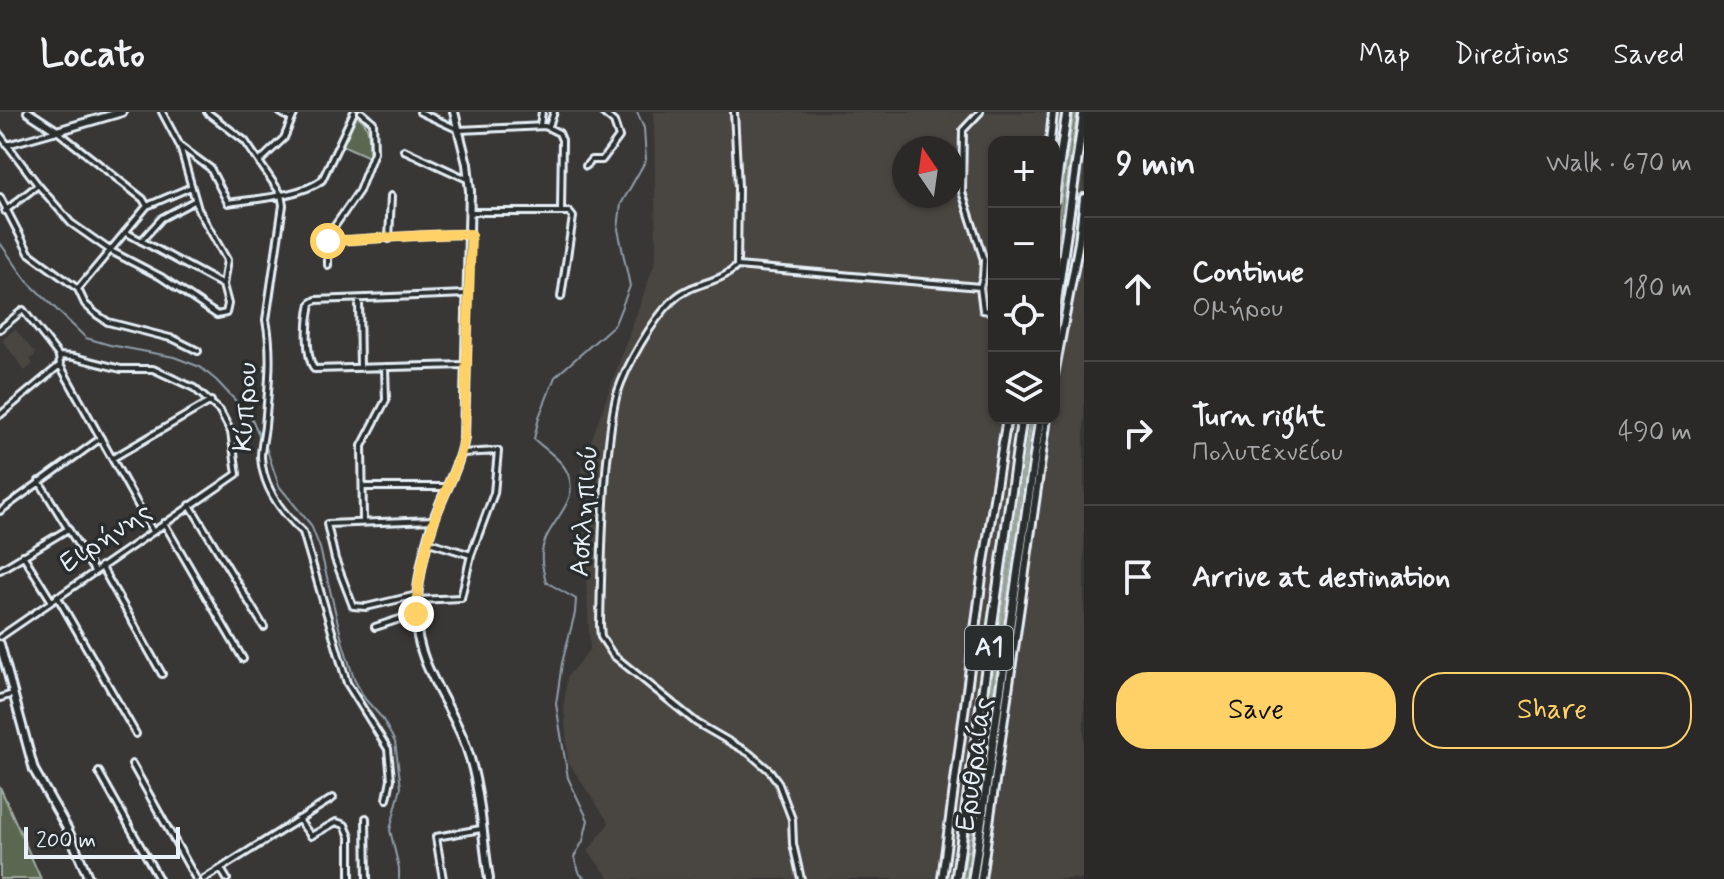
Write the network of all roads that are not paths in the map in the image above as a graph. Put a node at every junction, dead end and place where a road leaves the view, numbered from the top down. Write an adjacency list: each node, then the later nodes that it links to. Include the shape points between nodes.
1 (28, 112): 24 (main road)
2 (122, 112): 19 (main road)
3 (162, 112): 28 (street)
4 (207, 112): 31 (street, via 245,141)
5 (280, 112): 20 (street)
6 (295, 112): 20 (street)
7 (354, 112): 36 (street, via 322,180)
8 (420, 112): 23 (street)
9 (454, 112): 23 (main road)
10 (542, 112): 21 (street)
11 (554, 112): 22 (street)
12 (602, 112): 32 (street, via 614,122 619,137 602,160)
13 (734, 112): 52 (street)
14 (980, 112): 55 (street, via 963,130 961,174 984,260)
15 (1053, 112): 26 (main road)
16 (1067, 112): 30 (highway)
17 (1084, 112): 53 (highway)
18 (363, 113): 49 (street, via 373,122 374,152 359,191)
19 (106, 114): 24 (main road)
20 (292, 119): 31 (street, via 284,138)
21 (540, 126): 22 (street); 23 (street)
22 (549, 126): 42 (street, via 562,140)
23 (459, 130): 33 (main road)
24 (57, 131): 27 (street); 41 (street)
25 (0, 135): 27 (street)
26 (1051, 136)
27 (7, 145): 34 (street)
28 (180, 146): 35 (street); 36 (street, via 210,168 228,203)
29 (404, 150): 33 (street)
30 (1060, 159)
31 (260, 161): 36 (street)
32 (586, 166)
33 (469, 180): 44 (main road)
34 (38, 185): 43 (street); 50 (street, via 71,223)
35 (191, 187): 40 (street); 41 (street)
36 (281, 194): 110 (street, Κύπρου, via 266,320 270,336 261,457 271,494 303,532 347,683 388,749)
37 (391, 196): 47 (street)
38 (0, 197): 43 (street)
39 (1084, 198): 63 (main road)
40 (194, 201): 48 (street, via 162,218); 54 (street, via 227,260)
41 (147, 206): 45 (street)
42 (561, 210): 44 (street); 58 (street, via 573,217)
43 (5, 211): 56 (street, via 29,253)
44 (471, 212): 46 (main road)
45 (125, 232): 48 (street); 50 (street)
46 (471, 234): 47 (street); 57 (main road)
47 (389, 239): 49 (street)
48 (141, 241): 54 (street)
49 (328, 241): 51 (street)
50 (111, 251): 54 (street, via 217,315 228,310); 56 (street)
51 (328, 265)
52 (737, 266): 55 (street); 124 (street, Ασκληπιού, via 675,298 627,369 617,395 604,495 601,637 613,655 697,723 770,771 792,819)
53 (1060, 280)
54 (223, 285)
55 (980, 287): 60 (street, via 983,310)
56 (78, 289): 62 (street, via 85,304 108,322 174,339)
57 (469, 294): 59 (street); 65 (main road)
58 (561, 297)
59 (359, 299): 68 (street); 68 (street, via 311,303 308,330 314,369)
60 (988, 311)
61 (0, 329): 64 (street, via 23,310)
62 (198, 351)
63 (1058, 352)
64 (59, 356): 66 (street); 69 (street, via 121,369 153,369)
65 (467, 364): 67 (street); 76 (main road)
66 (60, 365): 70 (street); 75 (street)
67 (385, 367): 68 (street); 79 (street, via 386,400 362,446)
68 (360, 368)
69 (211, 401): 77 (street); 81 (street, Ειρήνης, via 231,432 237,474)
70 (0, 415)
71 (1006, 424): 125 (main road)
72 (1021, 424): 126 (highway, Α1)
73 (1039, 424): 127 (highway, Α1)
74 (1046, 424): 128 (main road, Ερυθραίας)
75 (101, 438): 77 (street); 78 (street)
76 (462, 453): 80 (main road); 90 (street, via 498,451 494,493)
77 (113, 458): 87 (street)
78 (39, 481): 82 (street); 86 (street)
79 (363, 487): 80 (street); 84 (street)
80 (448, 487): 83 (main road)
81 (190, 505): 85 (street, Ειρήνης); 98 (street)
82 (0, 511)
83 (434, 520): 84 (street); 88 (main road)
84 (363, 522): 95 (street, via 327,524 353,606)
85 (164, 523): 87 (street, Ειρήνης); 102 (street)
86 (68, 529): 89 (street); 93 (street)
87 (153, 532): 91 (street, Ειρήνης)
88 (429, 542): 90 (street); 95 (main road)
89 (23, 555): 92 (street); 96 (street)
90 (471, 555): 95 (street, via 461,598)
91 (101, 566): 93 (street, Ειρήνης); 103 (street)
92 (0, 570)
93 (94, 571): 94 (street, Ειρήνης)
94 (57, 596): 96 (street, Ειρήνης); 106 (street)
95 (417, 597): 97 (main road)
96 (51, 600): 100 (street, Ειρήνης)
97 (416, 614): 99 (street); 113 (main road, via 421,651 466,747)
98 (264, 627)
99 (375, 627)
100 (0, 637)
101 (0, 644): 104 (main road)
102 (243, 659)
103 (162, 674)
104 (13, 694): 105 (street); 115 (main road, via 34,770)
105 (0, 698)
106 (136, 734)
107 (132, 764): 117 (street)
108 (99, 772): 116 (street)
109 (333, 798): 112 (street)
110 (387, 799)
111 (366, 818): 121 (street)
112 (298, 819): 114 (street); 120 (street, via 311,836 336,822 345,825)
113 (481, 829): 122 (street, via 436,837); 123 (main road)
114 (221, 869): 118 (street); 119 (street)
115 (89, 879)
116 (159, 879)
117 (196, 879)
118 (204, 879)
119 (227, 879)
120 (350, 879)
121 (367, 879)
122 (443, 879)
123 (489, 879)
124 (801, 879)
125 (942, 879)
126 (956, 879)
127 (973, 879)
128 (981, 879)

